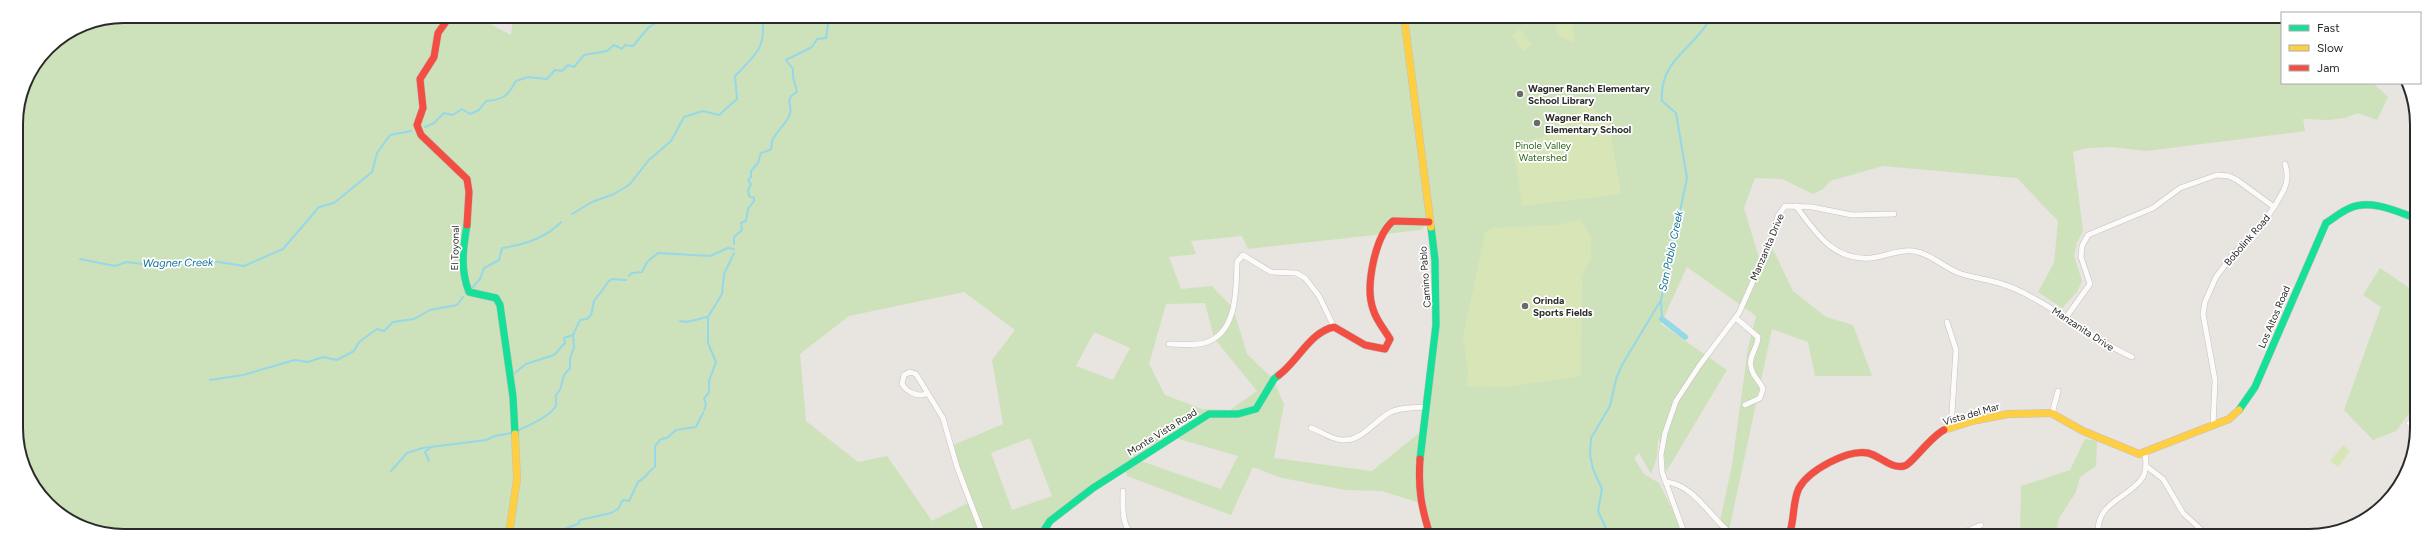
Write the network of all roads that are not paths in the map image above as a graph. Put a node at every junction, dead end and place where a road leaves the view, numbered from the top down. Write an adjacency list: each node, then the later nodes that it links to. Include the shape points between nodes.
1 (445, 23): 28 (street, El Toyonal, via 438,33 434,57 420,79 423,108 417,125 421,135 467,179 469,195 463,251 466,286 469,292 496,298 500,305 513,397 517,479)
2 (1405, 23): 8 (street, Camino Pablo)
3 (2285, 164): 5 (street, via 2287,185)
4 (1796, 206): 6 (street, via 1852,214); 9 (street, Manzanita Drive, via 1818,235 1847,257 1871,258 1912,251 1935,259 1959,273 1993,281 2032,296); 10 (street, Manzanita Drive, via 1785,206 1778,216 1770,243)
5 (2274, 207): 9 (street, Bobolink Road, via 2237,180 2217,175 2180,188 2153,208 2088,235 2082,246 2082,257 2090,284); 20 (street, Bobolink Road, via 2260,228 2235,252 2216,277 2205,302 2203,314 2215,380)
6 (1894, 214)
7 (2410, 216): 20 (street, Los Altos Road, via 2388,208 2368,205 2351,207 2326,223 2254,387 2243,406 2229,419)
8 (1430, 222): 12 (street, via 1414,223 1400,219 1388,225 1383,233 1371,278 1370,296 1373,309 1390,339 1386,347 1379,350); 18 (street, Camino Pablo, via 1438,298)
9 (2067, 316): 14 (street, Manzanita Drive, via 2117,351)
10 (1736, 318): 17 (street, via 1758,337 1750,365 1763,393 1754,402); 25 (street, Manzanita Drive, via 1698,366 1676,401 1665,432 1661,455 1662,472)
11 (1947, 322): 22 (street, via 1956,350)
12 (1334, 327): 13 (street, via 1319,296 1305,278 1296,273 1271,272 1243,256 1237,262 1232,315 1220,334 1204,343); 30 (street, Monte Vista Road, via 1324,329 1316,335 1291,366 1274,379 1256,409 1238,414 1209,414 1093,488 1050,521)
13 (1169, 344)
14 (2132, 357)
15 (2058, 391): 19 (street)
16 (926, 394): 16 (street, via 924,385 916,374 910,372 904,375 902,384 906,390); 29 (street, via 943,418 957,467)
17 (1745, 405)
18 (1425, 407): 21 (street, via 1397,409 1388,413 1354,439 1335,438); 32 (street, Camino Pablo, via 1418,486)
19 (2052, 414): 22 (street, Vista del Mar, via 2036,410 2011,413); 23 (street, Vista del Mar, via 2075,427 2139,454)
20 (2213, 426): 23 (street, Los Altos Road)
21 (1310, 428)
22 (1951, 428): 35 (street, Vista del Mar, via 1933,437 1905,467 1866,452 1843,457 1815,470 1806,477 1799,488)
23 (2145, 453): 24 (street)
24 (2146, 466): 37 (street, via 2142,477 2104,510); 38 (street, via 2162,478 2183,513)
25 (1666, 482): 33 (street, Manzanita Drive); 34 (street, via 1677,484 1691,494)
26 (1123, 492): 31 (street, via 1123,515)
27 (1980, 525): 36 (street)
28 (510, 529)
29 (981, 529)
30 (1045, 529)
31 (1127, 529)
32 (1428, 529)
33 (1683, 529)
34 (1727, 529)
35 (1790, 529)
36 (1972, 529)
37 (2097, 529)
38 (2200, 529)

